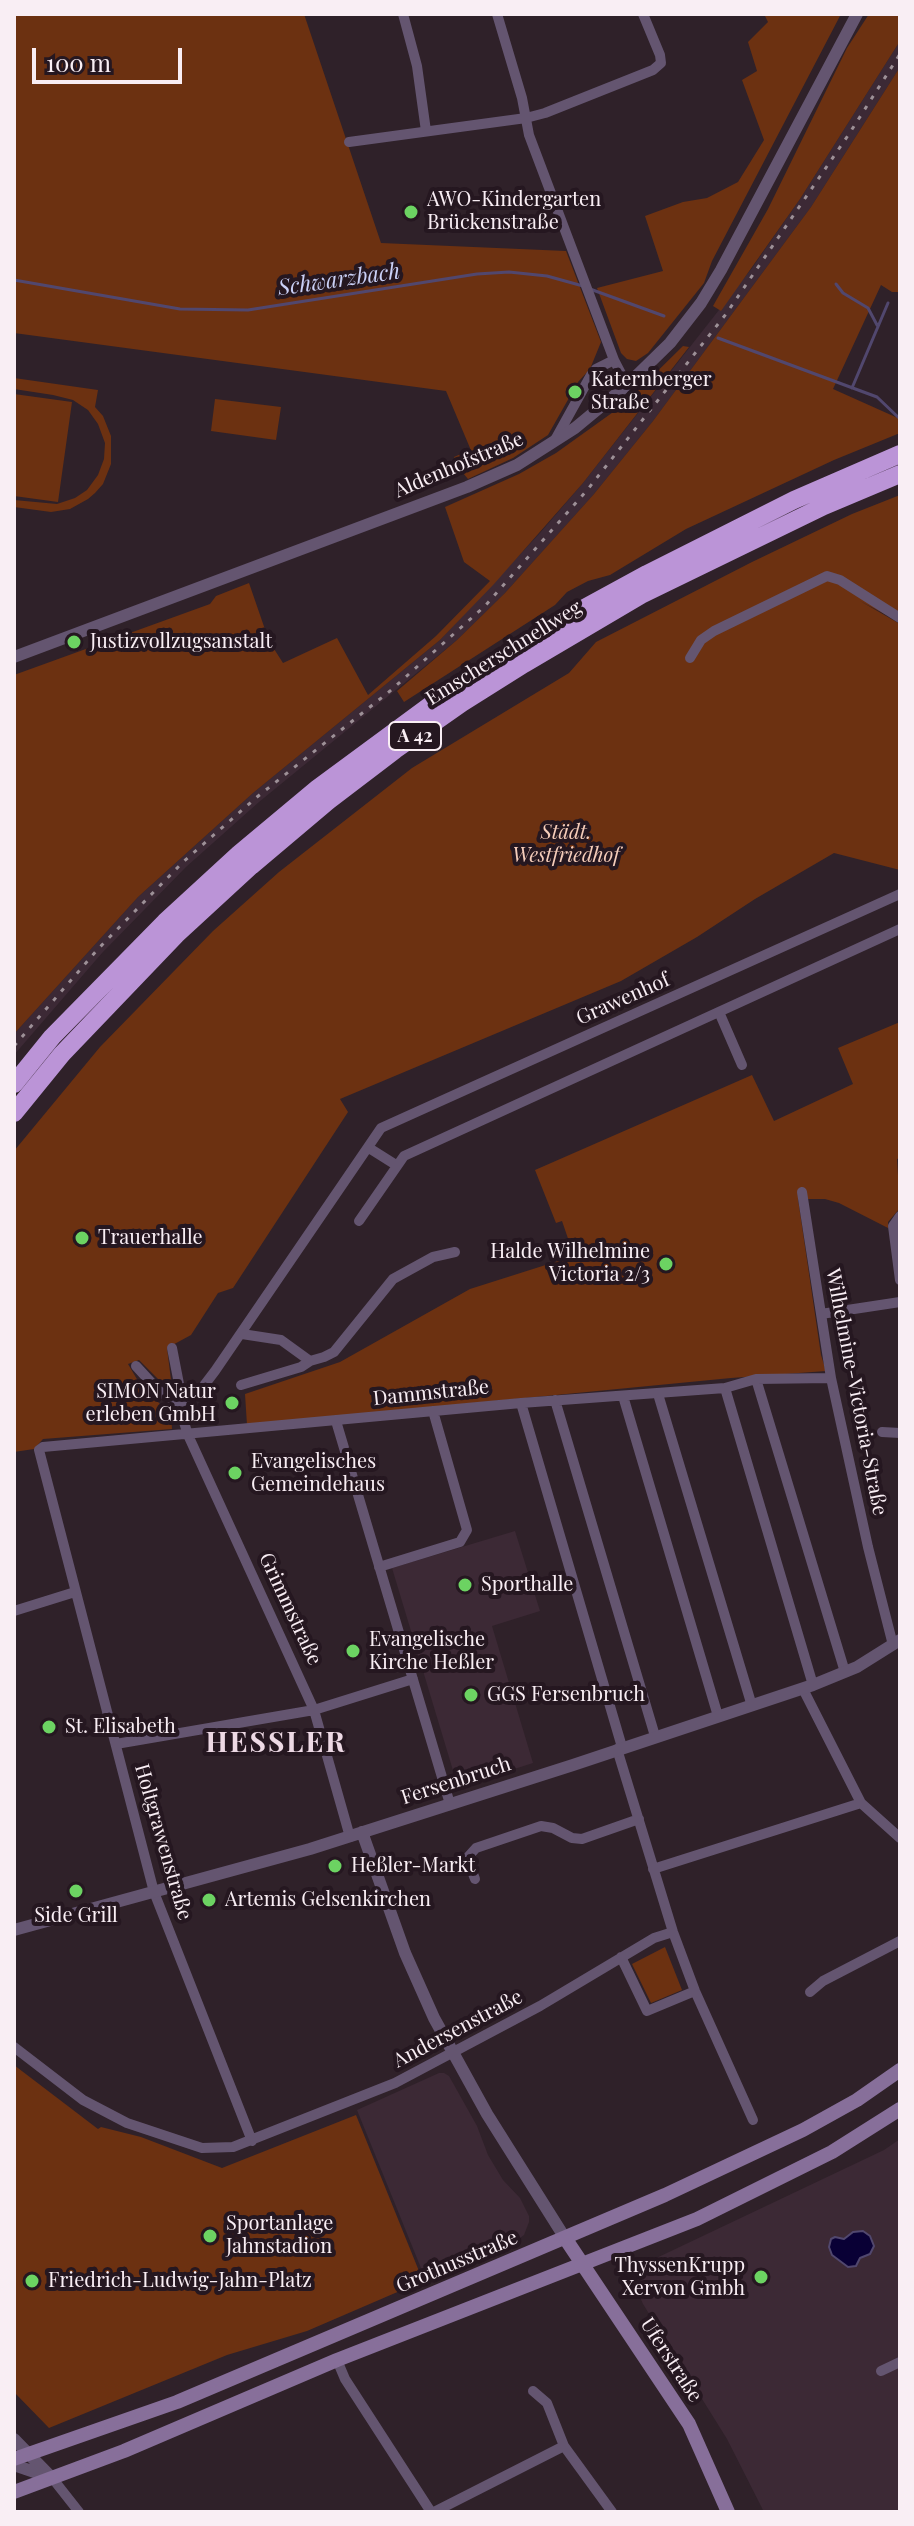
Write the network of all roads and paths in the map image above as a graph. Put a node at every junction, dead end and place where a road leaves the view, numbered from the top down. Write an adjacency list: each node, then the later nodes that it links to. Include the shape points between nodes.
1 (403, 14): 6 (street)
2 (497, 14): 5 (street)
3 (643, 14): 5 (street, via 661,63)
4 (857, 14): 9 (street, Aldenhofstraße, via 708,292 670,343)
5 (526, 118): 6 (street); 8 (street)
6 (426, 131): 7 (street)
7 (349, 142)
8 (614, 360): 9 (street); 10 (street, via 596,369)
9 (627, 385): 10 (street, Aldenhofstraße)
10 (553, 443): 14 (street, Aldenhofstraße, via 467,487)
11 (900, 451): 20 (highway, Emscherschnellweg / A 42, via 647,574 429,706 318,788 228,864 52,1037)
12 (900, 474): 21 (highway, Emscherschnellweg / A 42, via 641,595 511,672 395,750 251,866 176,935 62,1054)
13 (900, 618): 15 (street, via 836,577 822,577 714,631)
14 (14, 657)
15 (690, 658)
16 (900, 894): 22 (street, Grawenhof, via 381,1128)
17 (900, 929): 18 (street)
18 (719, 1012): 19 (street); 23 (street, via 404,1156)
19 (742, 1065)
20 (14, 1084)
21 (14, 1113)
22 (369, 1148): 23 (street); 31 (street, Grawenhof)
23 (396, 1165): 26 (street)
24 (802, 1192): 30 (street, Wilhelmine-Victoria-Straße)
25 (900, 1216): 28 (street, via 893,1226)
26 (359, 1221)
27 (455, 1252): 33 (street, via 433,1257 393,1279 334,1352)
28 (900, 1280)
29 (900, 1302): 30 (street)
30 (821, 1314): 35 (street, Wilhelmine-Victoria-Straße)
31 (242, 1334): 33 (street, via 281,1340); 42 (street, Grawenhof, via 199,1392)
32 (172, 1348): 42 (street, Grimmstraße)
33 (310, 1361): 37 (street)
34 (136, 1366): 42 (street)
35 (831, 1378): 36 (street, Dammstraße); 53 (street, Wilhelmine-Victoria-Straße, via 868,1547)
36 (756, 1379): 38 (street, Dammstraße); 54 (street)
37 (241, 1385)
38 (725, 1388): 39 (street, Dammstraße); 56 (street)
39 (658, 1394): 40 (street, Dammstraße); 57 (street)
40 (623, 1396): 41 (street, Dammstraße); 59 (street)
41 (555, 1400): 43 (street, Dammstraße); 60 (street)
42 (178, 1403): 48 (street, Grimmstraße)
43 (521, 1403): 44 (street, Dammstraße); 62 (street)
44 (433, 1411): 45 (street, Dammstraße); 50 (street, via 467,1530 460,1542)
45 (336, 1421): 48 (street, Dammstraße); 50 (street)
46 (882, 1432): 47 (street, Wilhelmine-Victoria-Straße)
47 (900, 1433)
48 (188, 1435): 49 (street, Dammstraße, via 43,1447); 58 (street, Grimmstraße)
49 (38, 1453): 51 (street, Holtgrawenstraße)
50 (379, 1567): 55 (street)
51 (75, 1592): 52 (street); 61 (street, Holtgrawenstraße)
52 (14, 1611)
53 (896, 1642): 54 (street, Fersenbruch)
54 (845, 1672): 56 (street, Fersenbruch)
55 (413, 1679): 58 (street); 64 (street)
56 (808, 1687): 57 (street, Fersenbruch); 63 (street)
57 (752, 1706): 59 (street, Fersenbruch)
58 (314, 1710): 61 (street); 66 (street, Grimmstraße)
59 (718, 1716): 60 (street, Fersenbruch)
60 (655, 1736): 62 (street, Fersenbruch)
61 (116, 1744): 70 (street, Holtgrawenstraße)
62 (619, 1748): 64 (street, Fersenbruch); 65 (street)
63 (861, 1803): 67 (street); 68 (street)
64 (450, 1804): 66 (street, Fersenbruch)
65 (639, 1819): 68 (street); 69 (street, via 582,1839 541,1826 476,1848 467,1858)
66 (356, 1834): 70 (street, Fersenbruch); 78 (street, Grimmstraße)
67 (900, 1838)
68 (653, 1869): 72 (street)
69 (475, 1879)
70 (154, 1892): 71 (street, Fersenbruch); 82 (street, Holtgrawenstraße)
71 (14, 1930)
72 (673, 1932): 74 (street, Andersenstraße); 75 (street)
73 (900, 1941): 76 (street)
74 (621, 1957): 75 (street, via 647,2011); 78 (street, Andersenstraße)
75 (695, 1991): 81 (street)
76 (810, 1992)
77 (14, 2047): 82 (street, Andersenstraße, via 83,2100 127,2123 202,2148)
78 (452, 2052): 82 (street, Andersenstraße, via 395,2083); 83 (street, Grimmstraße)
79 (900, 2070): 83 (main road, Grothusstraße, via 803,2130)
80 (900, 2109): 84 (main road, via 832,2152 716,2210)
81 (753, 2120)
82 (252, 2141)
83 (565, 2238): 84 (main road, Uferstraße); 91 (main road, Grothusstraße, via 177,2402)
84 (582, 2265): 85 (main road); 98 (main road, Uferstraße, via 689,2424)
85 (337, 2360): 93 (main road); 95 (street)
86 (900, 2362): 87 (street)
87 (881, 2371)
88 (533, 2391): 90 (street, via 547,2403)
89 (14, 2439): 91 (street)
90 (564, 2446): 95 (street); 97 (street)
91 (21, 2456): 93 (street)
92 (14, 2465): 93 (street)
93 (53, 2479): 94 (main road); 96 (street)
94 (14, 2492)
95 (429, 2511)
96 (79, 2512)
97 (612, 2512)
98 (728, 2512)

